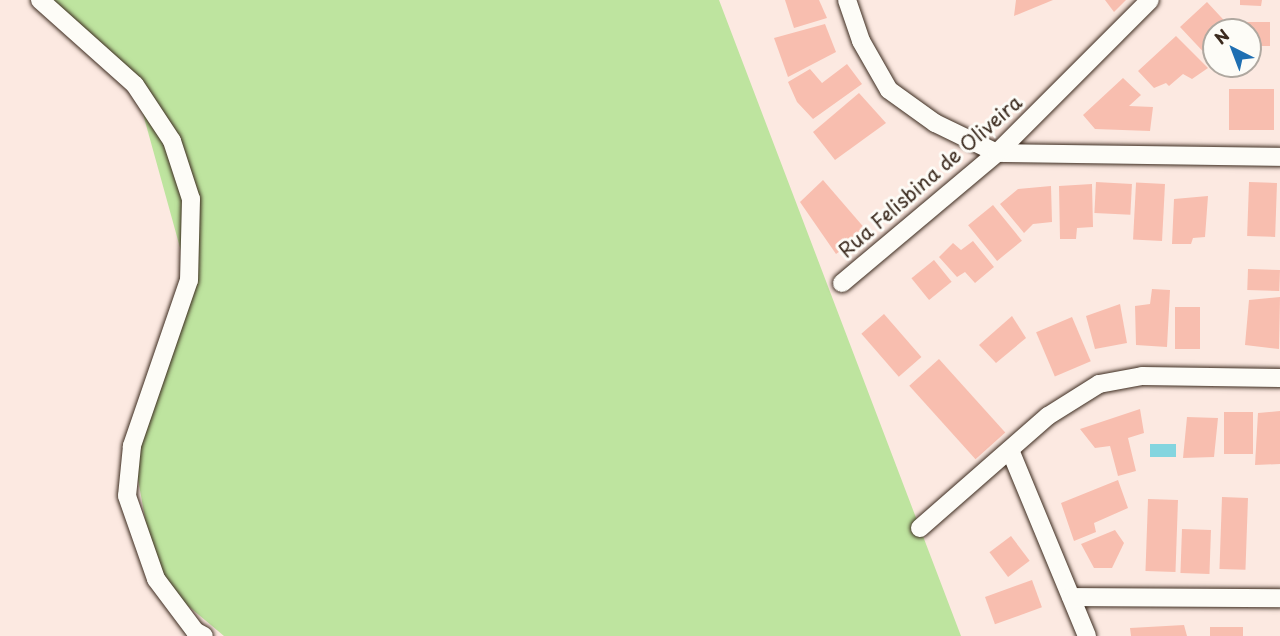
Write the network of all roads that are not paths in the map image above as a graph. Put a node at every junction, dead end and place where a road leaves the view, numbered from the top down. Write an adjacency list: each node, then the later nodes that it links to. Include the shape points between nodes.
1 (40, 0): 12 (street, via 135,85 172,141 190,199 189,280 132,446 127,496 156,579 195,631)
2 (847, 0): 4 (street, via 861,41 890,90 935,123)
3 (1150, 0): 4 (street, Rua Felisbina de Oliveira)
4 (997, 153): 5 (street); 6 (street, Rua Felisbina de Oliveira)
5 (1280, 157)
6 (842, 283)
7 (1280, 378): 8 (street, via 1142,376 1099,384 1048,416)
8 (1010, 450): 9 (street); 10 (street)
9 (920, 528)
10 (1071, 597): 11 (street); 13 (street)
11 (1280, 598)
12 (204, 636)
13 (1087, 636)

